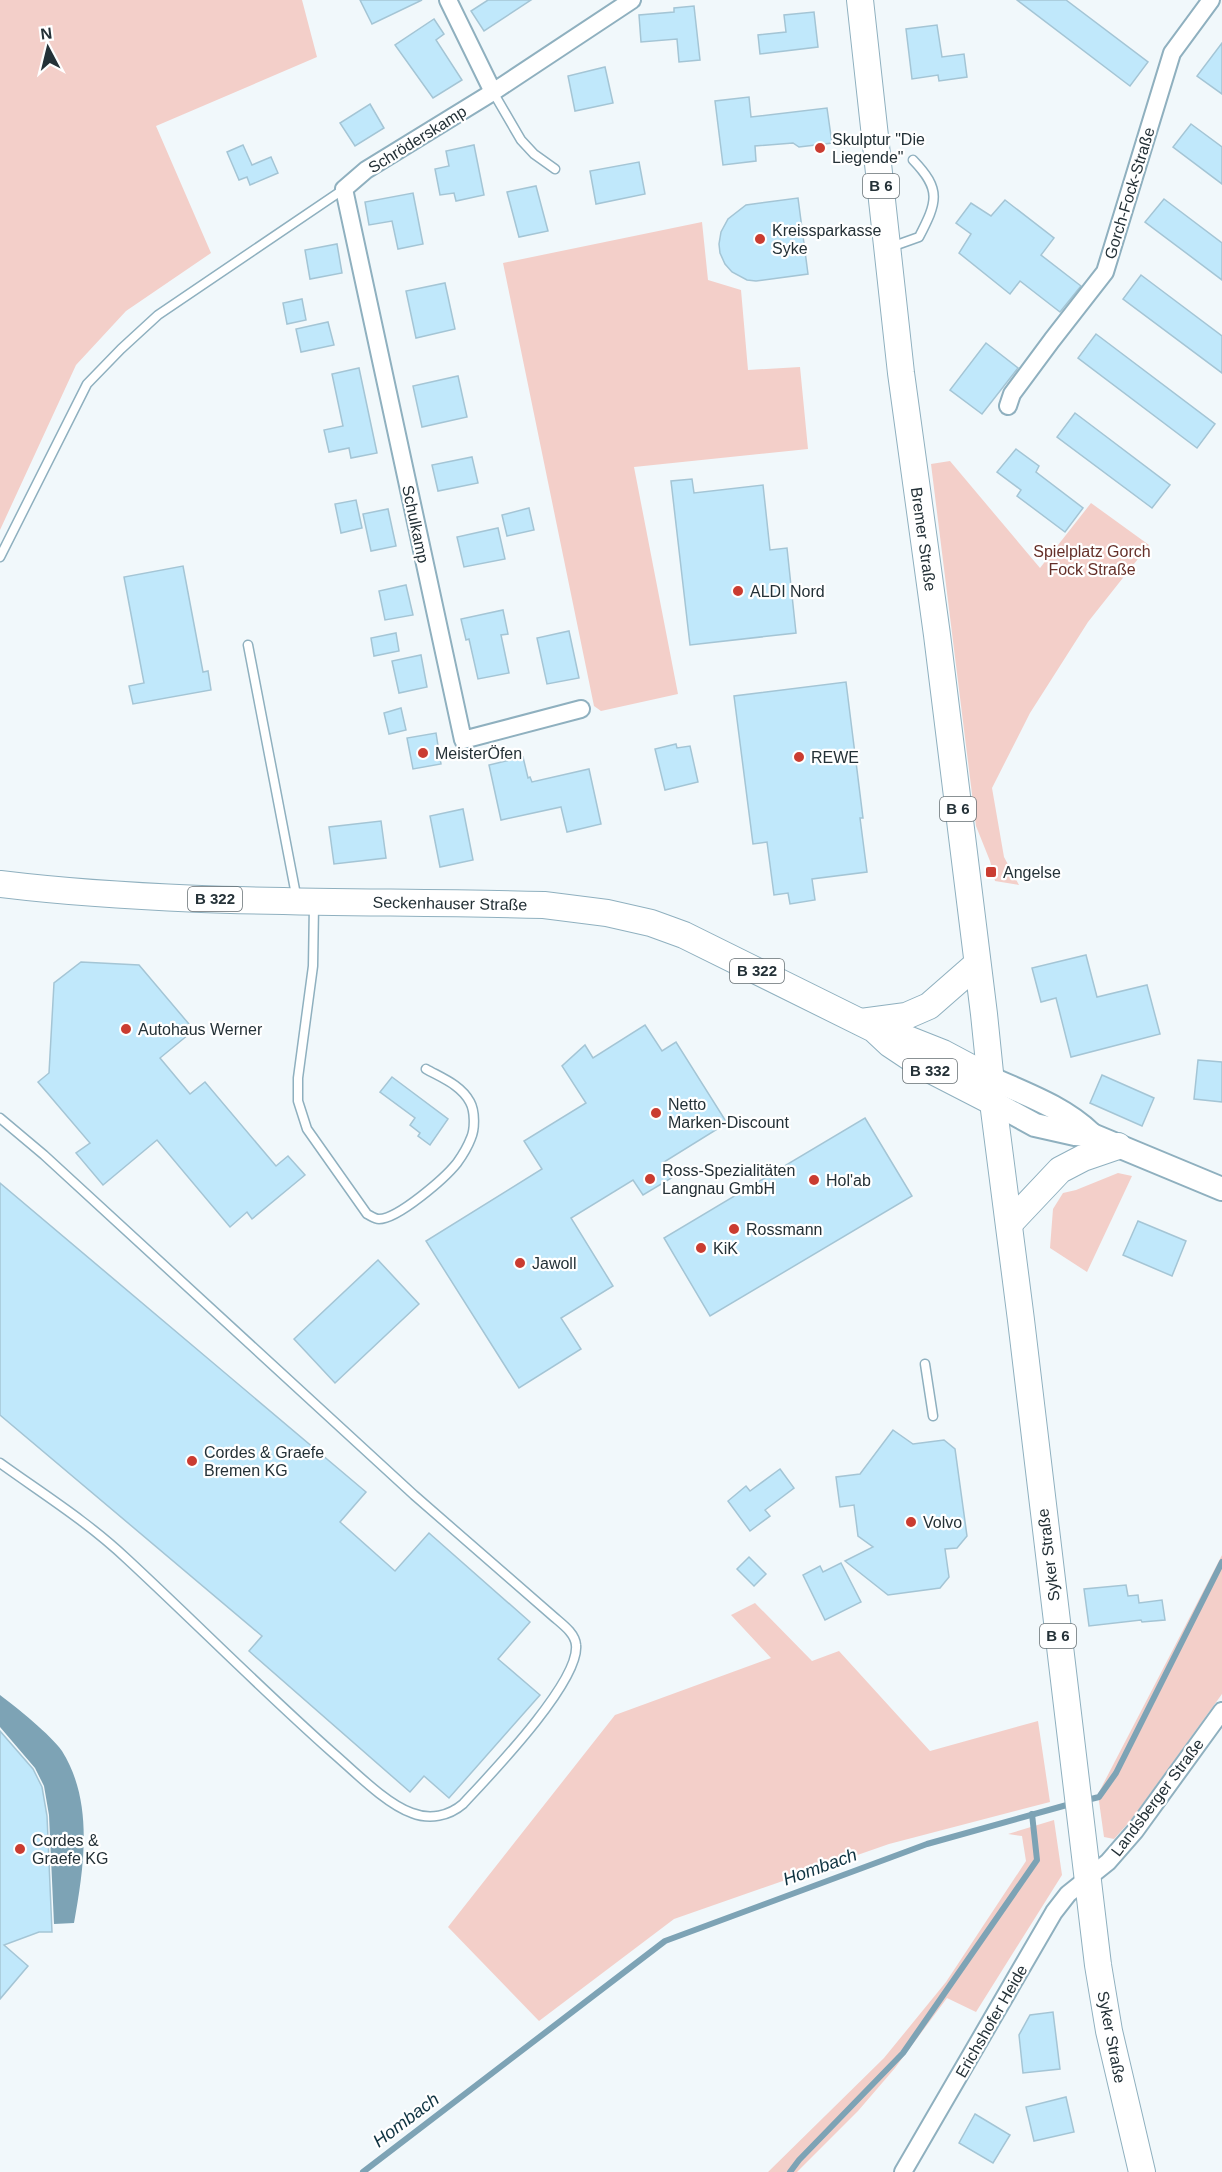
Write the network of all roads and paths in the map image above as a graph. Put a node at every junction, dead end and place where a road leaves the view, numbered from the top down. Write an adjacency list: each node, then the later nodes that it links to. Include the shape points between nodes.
1 (448, 0): 5 (street)
2 (632, 0): 5 (street, Schröderskamp)
3 (860, 0): 9 (main road, Bremer Straße / B 6)
4 (1211, 0): 10 (street, Gorch-Fock-Straße, via 1172,52 1105,272 1012,394)
5 (493, 92): 7 (lane, via 521,140); 8 (street, Schröderskamp, via 366,170)
6 (912, 160): 9 (lane, via 931,183 934,208 919,237)
7 (555, 169)
8 (344, 189): 11 (lane, via 158,315 87,384); 13 (street, Schulkamp, via 462,740)
9 (888, 249): 16 (main road, Bremer Straße / B 6)
10 (1008, 406)
11 (0, 557)
12 (248, 645): 15 (lane)
13 (581, 709)
14 (0, 884): 15 (main road, Seckenhauser Straße / B 322, via 134,896)
15 (305, 900): 17 (main road, Seckenhauser Straße / B 322, via 544,905 607,913 684,935); 18 (lane, via 313,966 298,1101 307,1129 367,1214 377,1220 407,1208 436,1183 457,1163 472,1137 472,1105 463,1091)
16 (977, 964): 17 (main road, via 929,1006); 19 (main road, Bremer Straße / B 6)
17 (868, 1026): 19 (main road, B 322, via 943,1053)
18 (426, 1069)
19 (991, 1090): 21 (main road, via 1047,1104 1092,1135); 23 (main road, Syker Straße / B 6)
20 (0, 1118): 26 (lane, via 414,1495 554,1617 572,1635 575,1656 557,1694 463,1804 440,1817 414,1814 396,1806 322,1743 86,1523)
21 (1118, 1146): 22 (main road); 23 (main road, via 1060,1170)
22 (1222, 1189)
23 (1009, 1224): 28 (main road, Syker Straße / B 6)
24 (925, 1364): 25 (lane)
25 (933, 1416)
26 (0, 1463)
27 (1222, 1711): 28 (street, Landsberger Straße, via 1135,1831 1108,1862)
28 (1087, 1878): 29 (street, Erichshofer Heide, via 1054,1912); 30 (main road, Syker Straße / B 6, via 1109,2031)
29 (903, 2172)
30 (1142, 2172)

